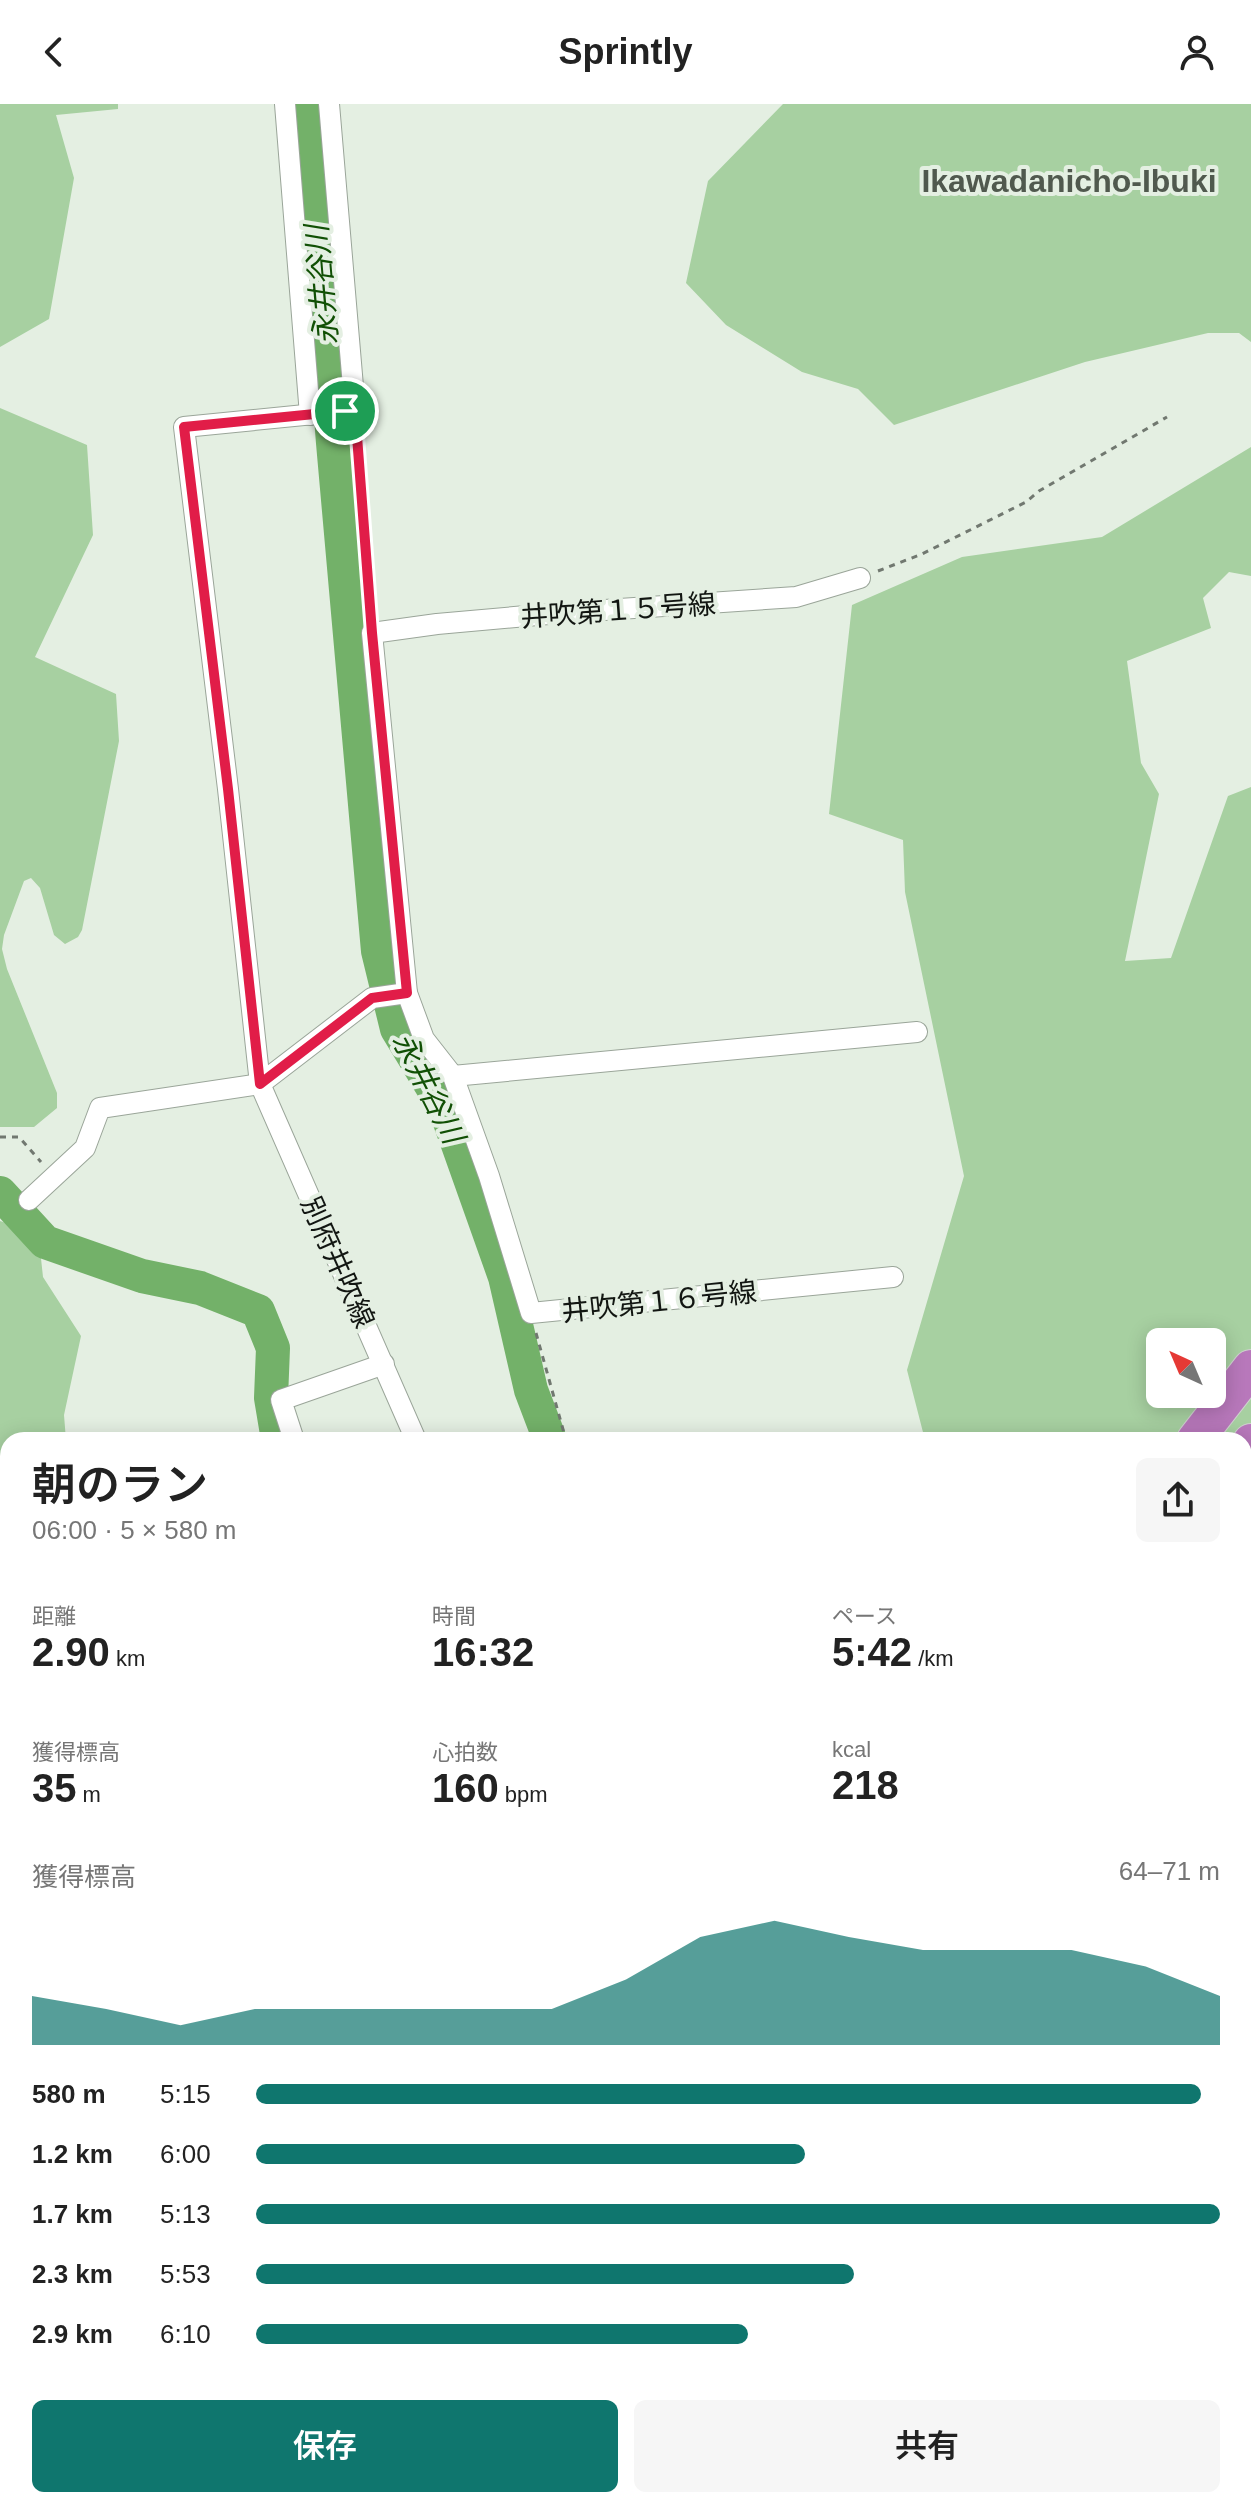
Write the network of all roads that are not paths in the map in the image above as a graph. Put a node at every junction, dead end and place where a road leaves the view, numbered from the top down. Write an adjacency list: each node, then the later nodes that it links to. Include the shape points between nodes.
1 (285, 104): 3 (street)
2 (329, 104): 3 (street, via 350,410)
3 (314, 414): 9 (street, 別府井吹線, via 184,427)
4 (860, 578): 5 (street, 井吹第１５号線, via 796,597 560,613)
5 (372, 633): 6 (street, 井吹第１６号線)
6 (403, 994): 8 (street, 井吹第１６号線, via 424,1039); 9 (street, via 372,998)
7 (917, 1032): 8 (street)
8 (453, 1076): 11 (street, 井吹第１６号線, via 531,1313)
9 (260, 1084): 10 (street, via 100,1108 85,1148); 12 (street, 別府井吹線)
10 (29, 1200)
11 (893, 1277)
12 (384, 1364): 15 (street, via 281,1400); 16 (street, 別府井吹線)
13 (1251, 1368): 17 (highway)
14 (1251, 1391): 18 (highway)
15 (291, 1432)
16 (413, 1432)
17 (1201, 1432)
18 (1223, 1432)

